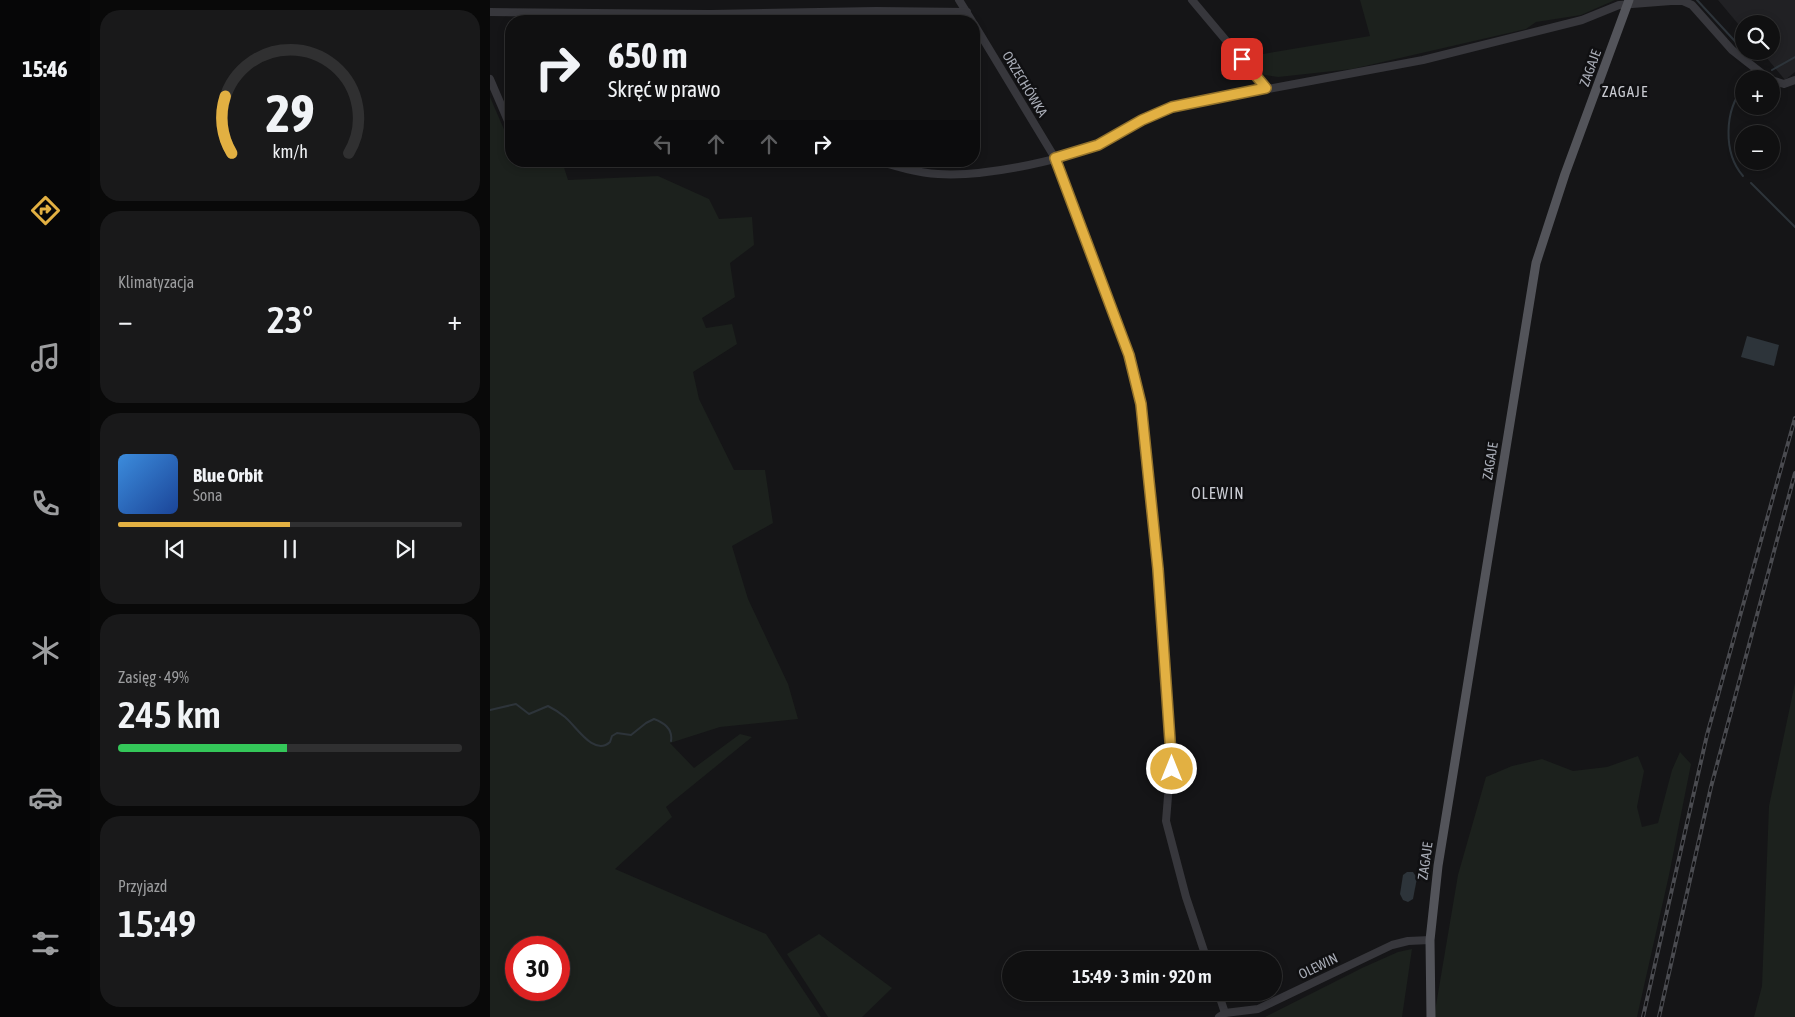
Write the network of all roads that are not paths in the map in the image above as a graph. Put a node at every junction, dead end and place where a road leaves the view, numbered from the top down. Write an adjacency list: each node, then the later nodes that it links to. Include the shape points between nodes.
1 (959, 0): 5 (street, ORZECHÓWKA)
2 (1192, 0): 12 (street)
3 (1628, 2): 8 (street, via 1683,1 1692,5 1726,44); 12 (street, via 1582,20 1423,60); 16 (main road, ZAGAJE, via 1536,263 1438,866)
4 (490, 12): 5 (street)
5 (966, 12): 6 (street, ORZECHÓWKA)
6 (968, 15)
7 (980, 34): 14 (street, ORZECHÓWKA)
8 (1756, 70)
9 (490, 79): 13 (street)
10 (1795, 80): 11 (street)
11 (1780, 83)
12 (1266, 88): 14 (street, via 1172,107 1098,145)
13 (505, 114)
14 (1055, 158): 15 (street, via 990,170 940,174); 17 (street, ORZECHÓWKA, via 1129,355 1141,404 1172,747 1166,821)
15 (900, 167)
16 (1430, 940): 19 (street, OLEWIN, via 1408,941 1375,952 1258,1009); 20 (main road, ZAGAJE)
17 (1204, 951)
18 (1220, 1001): 19 (street)
19 (1222, 1015)
20 (1431, 1017)

